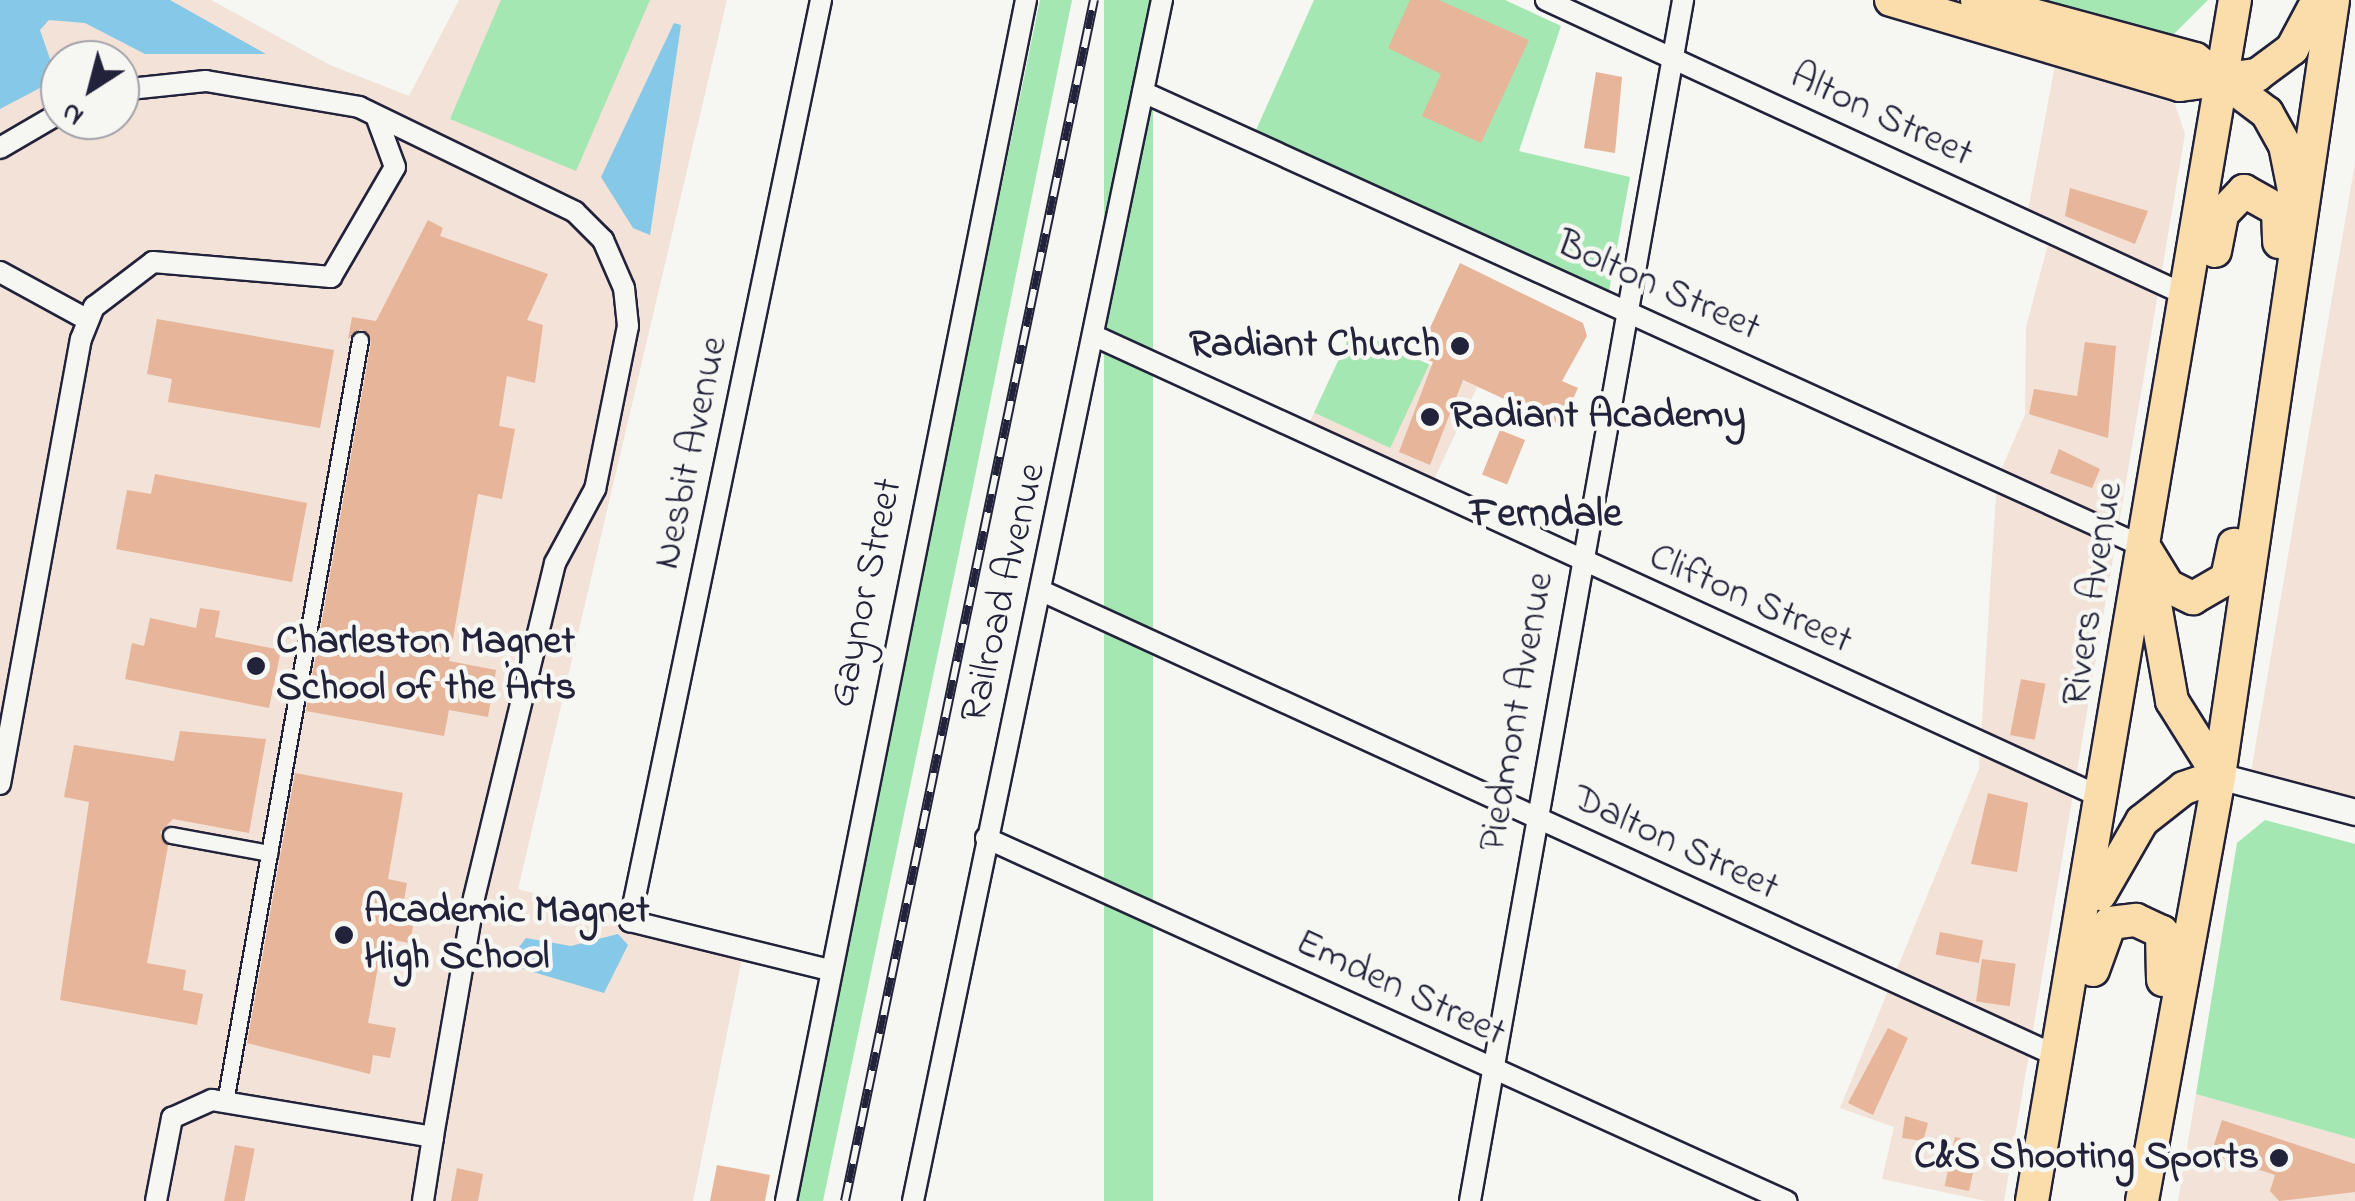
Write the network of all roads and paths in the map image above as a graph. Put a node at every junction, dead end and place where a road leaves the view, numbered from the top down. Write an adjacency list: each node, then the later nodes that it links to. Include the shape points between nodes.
1 (821, 0): 39 (street, Nesbit Avenue, via 630,921)
2 (1026, 0): 39 (street, Gaynor Street)
3 (1162, 0): 14 (street, Railroad Avenue)
4 (1546, 0): 11 (street, Alton Street)
5 (1683, 0): 11 (street, Piedmont Avenue)
6 (1891, 0): 12 (main road, via 2180,85)
7 (1977, 0): 12 (main road, via 2195,59)
8 (2235, 0): 12 (main road, Rivers Avenue)
9 (2318, 0): 12 (main road, via 2292,49 2257,75)
10 (2334, 0): 18 (main road)
11 (1670, 58): 20 (street, Alton Street); 21 (street, Piedmont Avenue)
12 (2221, 82): 18 (main road, via 2254,98 2278,133); 20 (main road, Rivers Avenue)
13 (140, 88): 15 (street, via 206,81)
14 (1143, 92): 21 (street, Bolton Street); 24 (street, Railroad Avenue)
15 (376, 115): 22 (street, via 395,167 330,277 153,262 110,288); 44 (street, via 575,212 616,260 628,326 596,489 554,563 474,899)
16 (40, 124): 17 (street)
17 (0, 148)
18 (2300, 221): 23 (main road)
19 (0, 272): 22 (street)
20 (2188, 296): 23 (main road, via 2210,276 2222,214 2256,191 2282,220 2269,302); 27 (main road, Rivers Avenue)
21 (1624, 310): 27 (street, Bolton Street); 28 (street, Piedmont Avenue)
22 (88, 320): 31 (street)
23 (2280, 334): 26 (main road)
24 (1097, 337): 28 (street, Clifton Street); 29 (street, Railroad Avenue)
25 (360, 340): 37 (street)
26 (2266, 432): 27 (main road, via 2244,478 2231,568 2216,591 2180,594); 30 (main road)
27 (2144, 547): 30 (main road, via 2172,700); 32 (main road, Rivers Avenue)
28 (1579, 562): 32 (street, Clifton Street); 34 (street, Piedmont Avenue)
29 (1044, 592): 34 (street, Dalton Street); 36 (street, Railroad Avenue)
30 (2219, 776): 33 (street); 38 (main road, via 2166,800 2124,846); 41 (main road)
31 (0, 784)
32 (2103, 798): 38 (main road, Rivers Avenue)
33 (2355, 812)
34 (1536, 818): 40 (street, Dalton Street); 42 (street, Piedmont Avenue)
35 (171, 835): 37 (street)
36 (986, 838): 42 (street, Emden Street); 48 (street, Railroad Avenue)
37 (269, 853): 43 (street)
38 (2076, 966): 40 (main road, Rivers Avenue)
39 (825, 969): 47 (street, Gaynor Street)
40 (2059, 1057): 41 (main road, via 2084,1017 2100,934 2110,923 2136,920 2168,946 2154,1041); 51 (main road, Rivers Avenue)
41 (2164, 1067): 52 (main road)
42 (1494, 1070): 49 (street, Piedmont Avenue); 50 (street, Emden Street)
43 (225, 1102): 44 (street); 45 (street, via 193,1102 172,1118)
44 (433, 1137): 46 (street)
45 (156, 1201)
46 (422, 1201)
47 (786, 1201)
48 (913, 1201)
49 (1470, 1201)
50 (1786, 1201)
51 (2032, 1201)
52 (2142, 1201)

